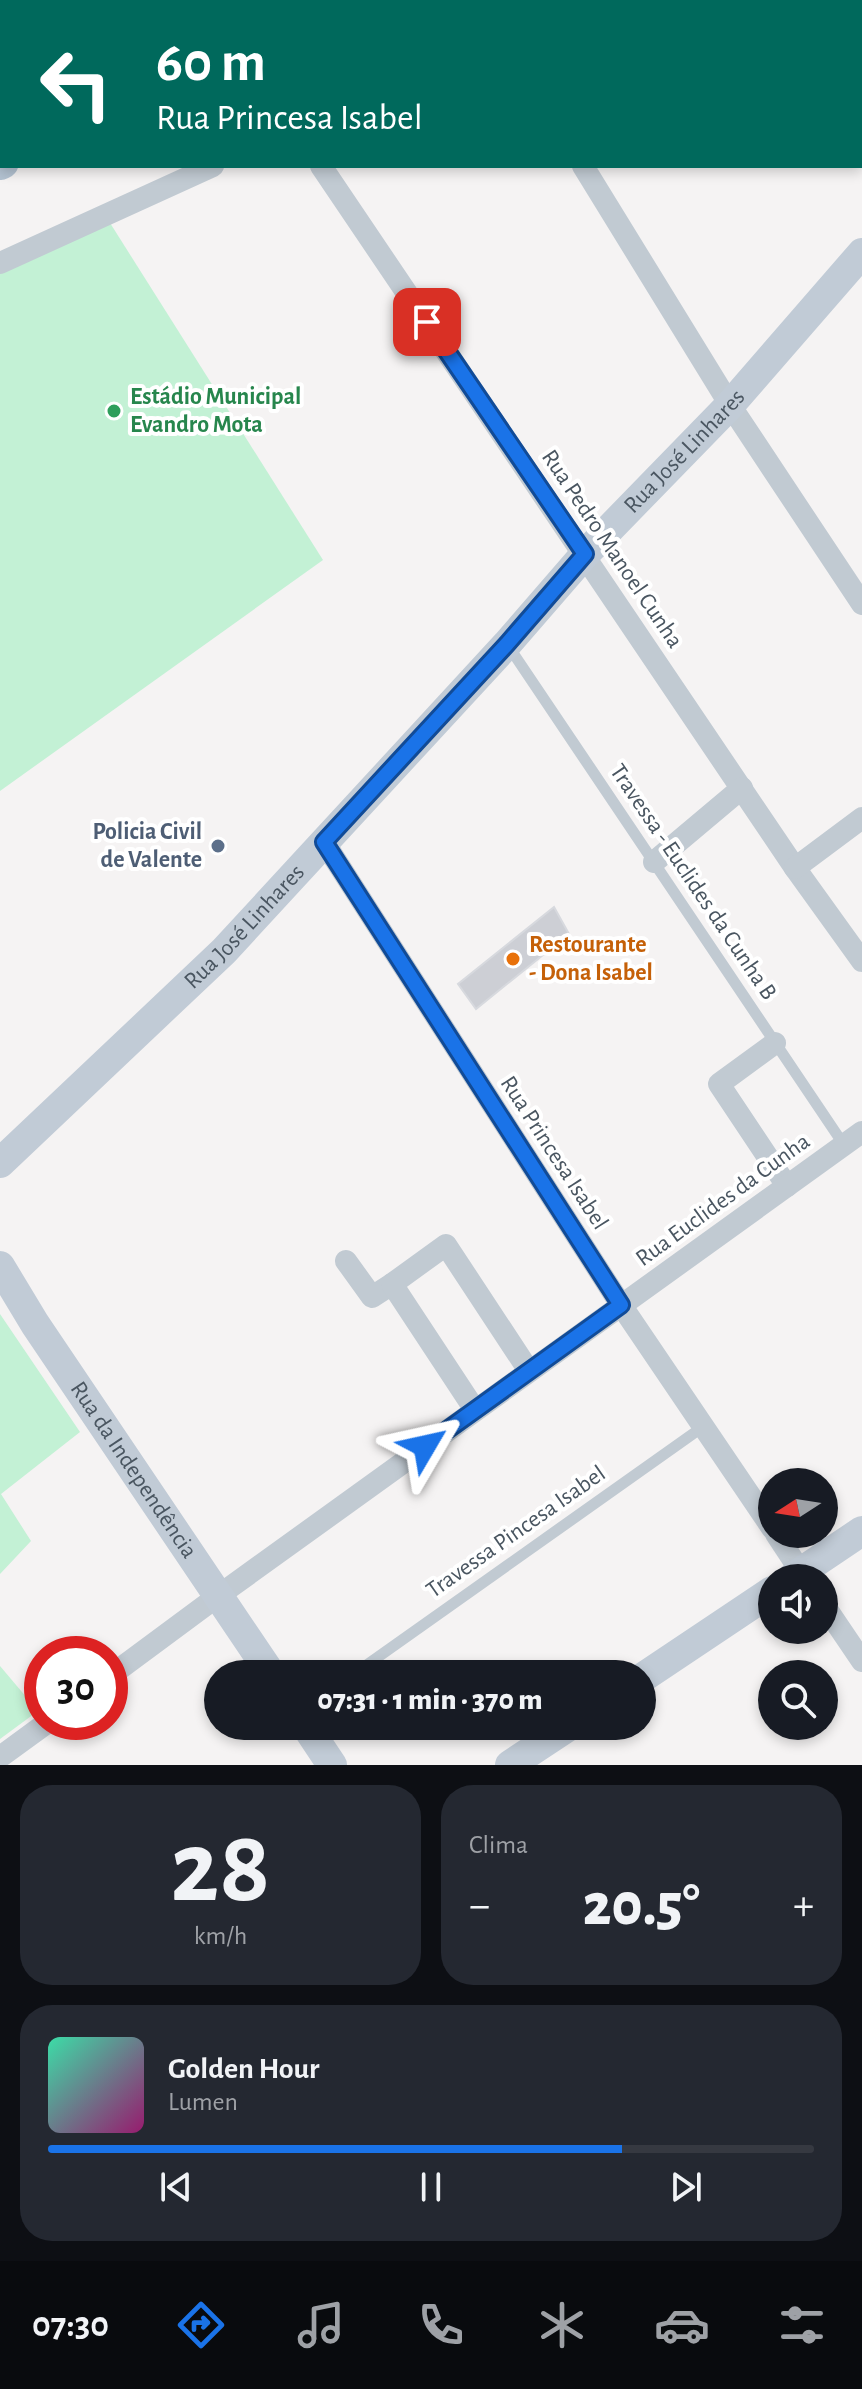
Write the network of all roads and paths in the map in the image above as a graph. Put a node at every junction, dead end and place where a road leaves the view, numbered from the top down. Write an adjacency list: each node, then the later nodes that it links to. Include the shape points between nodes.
1 (209, 168): 5 (street)
2 (322, 168): 7 (street, Rua Pedro Manoel Cunha)
3 (584, 168): 6 (street)
4 (862, 253): 6 (street, Rua José Linhares)
5 (0, 263)
6 (730, 405): 7 (street, Rua José Linhares); 8 (street)
7 (585, 554): 9 (street, Rua José Linhares); 10 (street, Rua Pedro Manoel Cunha)
8 (862, 604)
9 (507, 644): 12 (street, Rua José Linhares); 13 (lane, Travessa - Euclides da Cunha B)
10 (742, 788): 13 (street); 14 (street, Rua Pedro Manoel Cunha)
11 (862, 818): 14 (street)
12 (324, 842): 18 (street, Rua José Linhares, via 224,951); 23 (street, Rua Princesa Isabel)
13 (654, 862): 16 (lane, Travessa - Euclides da Cunha B)
14 (795, 868): 15 (street, Rua Pedro Manoel Cunha)
15 (862, 961)
16 (775, 1043): 17 (lane, Travessa - Euclides da Cunha B); 19 (street, via 719,1084)
17 (853, 1139): 19 (street, Rua Euclides da Cunha)
18 (0, 1163)
19 (787, 1186): 23 (street, Rua Euclides da Cunha)
20 (346, 1261): 22 (street, via 372,1297)
21 (0, 1266): 30 (street, Rua da Independência)
22 (392, 1284): 24 (street, via 446,1245); 25 (street)
23 (621, 1305): 24 (street, Rua Euclides da Cunha); 26 (street, Rua Princesa Isabel)
24 (529, 1371): 25 (street, Rua Euclides da Cunha)
25 (475, 1410): 30 (street, Rua Euclides da Cunha)
26 (704, 1426): 27 (street, Rua Princesa Isabel); 34 (lane, Travessa Pincesa Isabel)
27 (758, 1507)
28 (862, 1531): 29 (street)
29 (817, 1564)
30 (218, 1596): 33 (street, Rua da Independência); 36 (street, Rua Euclides da Cunha)
31 (758, 1600): 37 (street)
32 (838, 1626): 35 (street)
33 (261, 1660)
34 (374, 1660)
35 (862, 1661)
36 (128, 1663)
37 (656, 1669)
38 (24, 1740): 41 (street)
39 (315, 1740): 42 (street)
40 (548, 1740): 43 (street)
41 (0, 1757)
42 (332, 1765)
43 (510, 1765)

